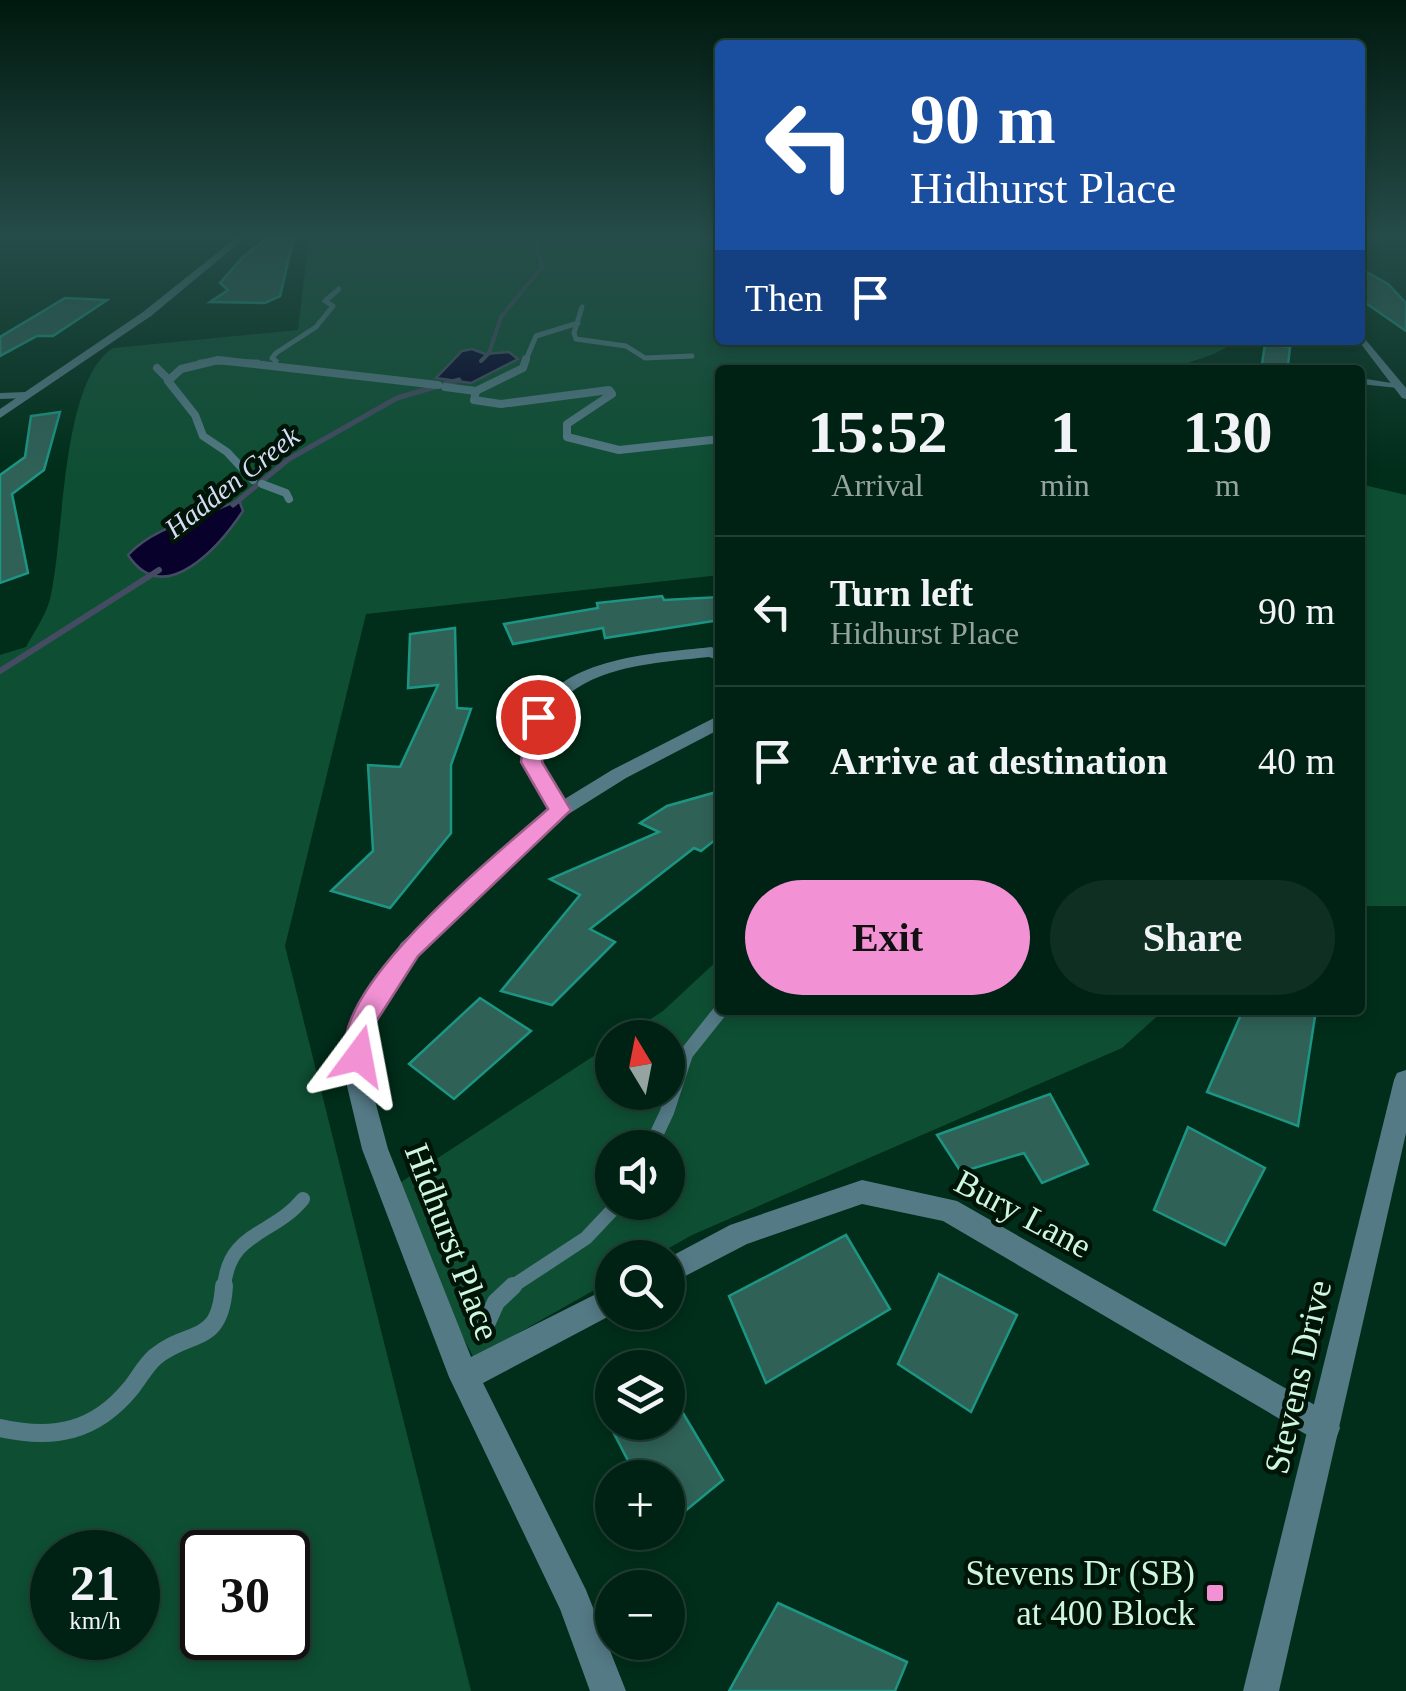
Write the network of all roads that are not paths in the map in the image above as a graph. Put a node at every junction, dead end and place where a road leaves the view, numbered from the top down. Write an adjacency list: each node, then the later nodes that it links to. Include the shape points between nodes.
1 (144, 316): 13 (street)
2 (326, 316): 7 (lane, via 276,353)
3 (580, 316): 4 (lane)
4 (578, 323): 6 (lane, via 574,337 581,340 626,346 648,358); 12 (lane, via 536,336 518,372)
5 (1365, 342): 11 (street)
6 (692, 356)
7 (276, 361): 9 (lane, via 202,362); 12 (lane)
8 (157, 368): 9 (lane)
9 (168, 379): 18 (lane, via 203,436 227,452 244,476)
10 (1365, 382): 11 (street)
11 (1398, 384): 15 (street)
12 (476, 391): 17 (lane, via 474,400 492,404 611,391 565,427 570,439 601,448)
13 (26, 395): 14 (street); 16 (street)
14 (0, 396)
15 (1406, 396)
16 (0, 414)
17 (715, 441)
18 (289, 499)
19 (715, 654): 21 (street, via 652,659 592,674 555,696 538,717 532,762)
20 (715, 725): 21 (street, Hidhurst Place)
21 (560, 810): 30 (street, Hidhurst Place, via 409,949 359,1027 360,1086 375,1150)
22 (717, 1015): 24 (lane, via 686,1054)
23 (1406, 1080): 32 (street, Stevens Drive)
24 (658, 1130)
25 (303, 1199): 31 (lane, via 282,1224 249,1238 231,1256 212,1328 166,1348 101,1417 69,1435 45,1438)
26 (602, 1220): 29 (lane, via 578,1244 504,1292)
27 (685, 1263): 32 (street, Bury Lane, via 740,1234 862,1192 948,1210)
28 (595, 1309): 30 (street)
29 (482, 1333)
30 (464, 1377): 33 (street, Hidhurst Place, via 574,1602)
31 (0, 1428)
32 (1324, 1428): 34 (street, Stevens Drive)
33 (608, 1691)
34 (1261, 1691)

